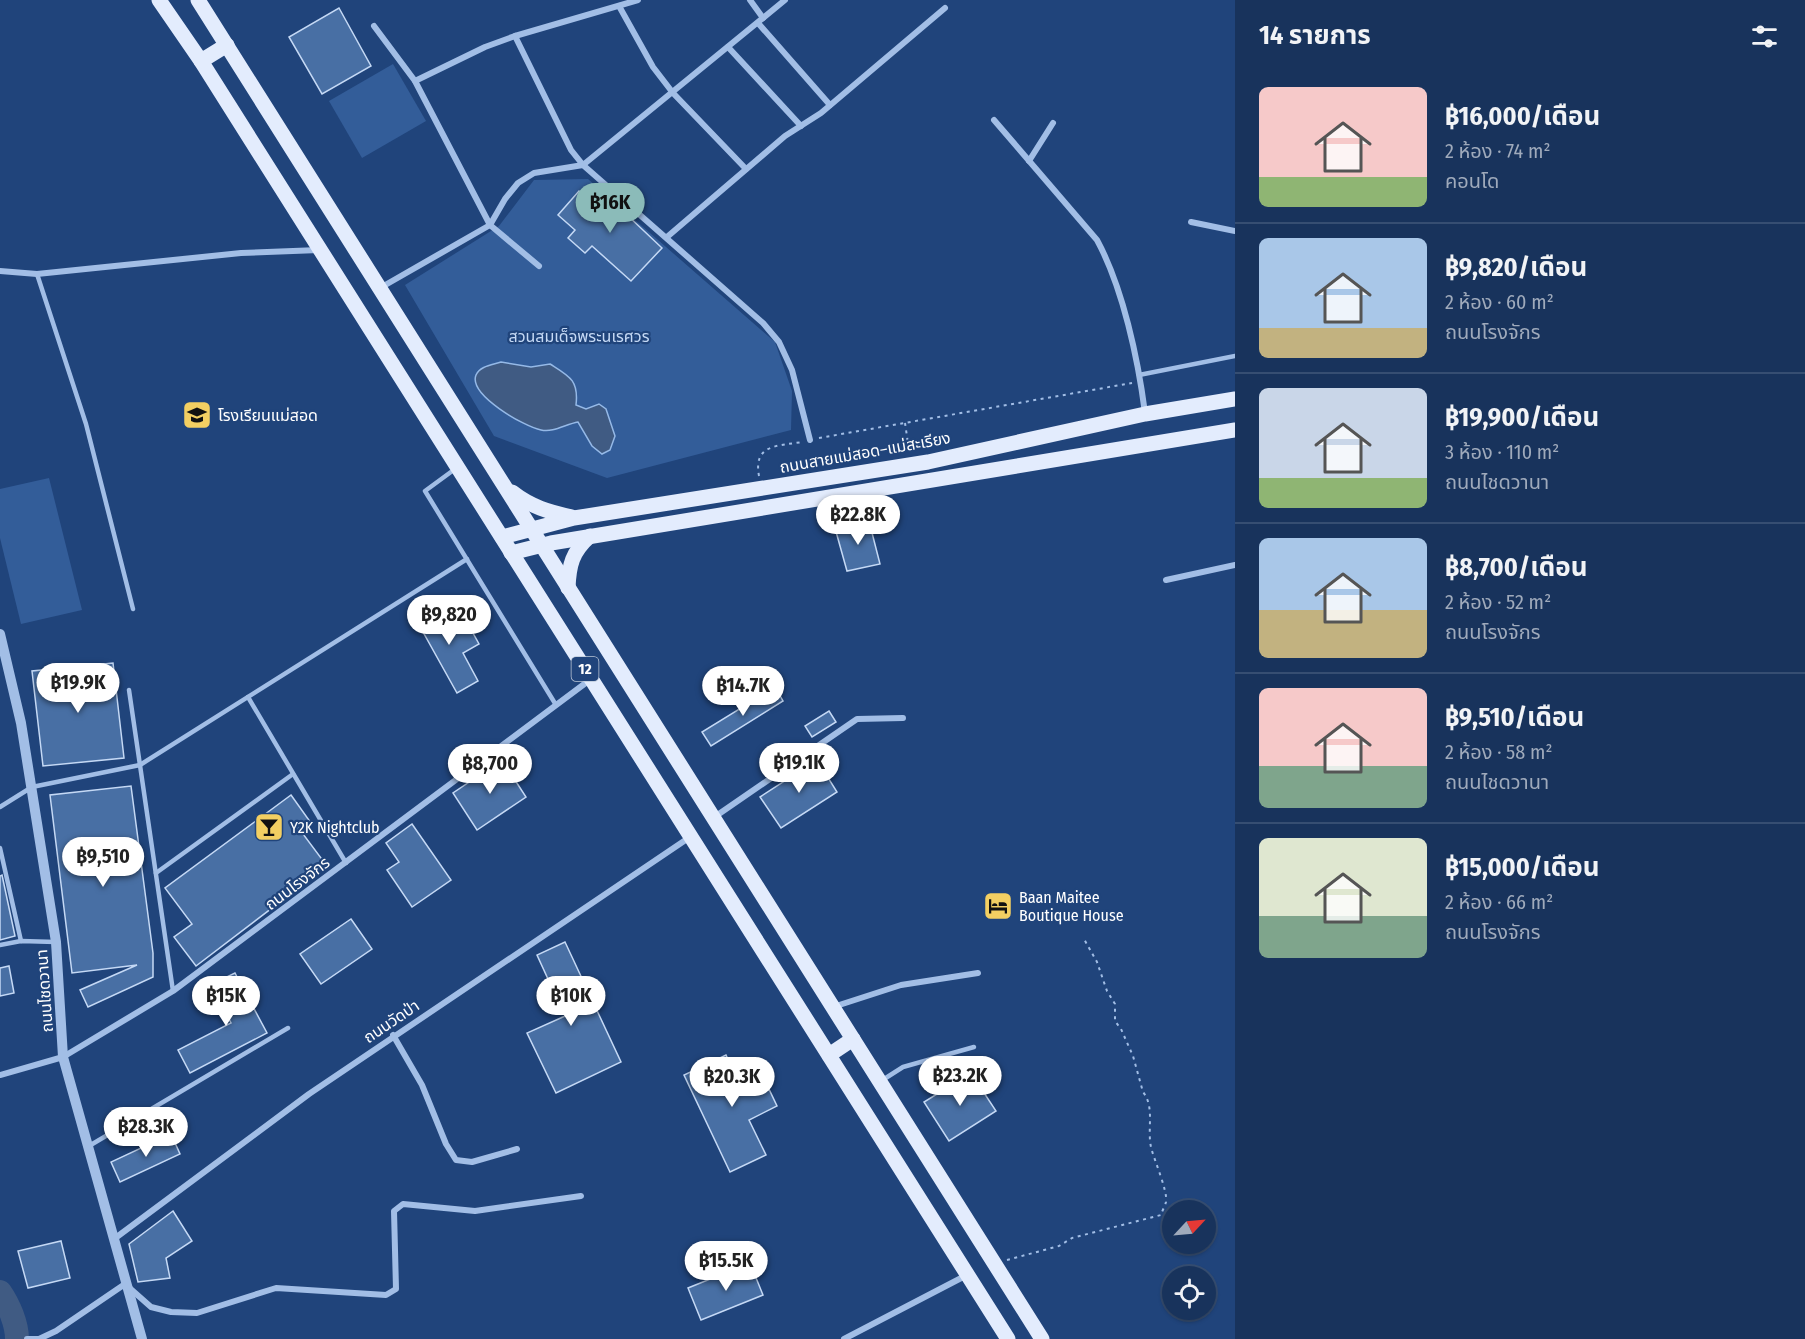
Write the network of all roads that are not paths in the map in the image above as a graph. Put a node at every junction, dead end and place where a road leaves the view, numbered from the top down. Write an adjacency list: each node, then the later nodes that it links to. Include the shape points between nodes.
1 (159, 0): 13 (main road, 12)
2 (198, 0): 11 (main road, 12)
3 (638, 0): 6 (street)
4 (750, 0): 8 (street)
5 (785, 0): 8 (street)
6 (619, 6): 10 (street); 15 (street, via 653,68)
7 (945, 8): 16 (street)
8 (761, 20): 12 (street); 16 (street)
9 (374, 26): 14 (street)
10 (515, 36): 14 (street); 21 (street, via 571,150)
11 (227, 45): 13 (main road); 31 (main road, 12)
12 (728, 47): 15 (street); 19 (street)
13 (201, 61): 27 (main road, 12)
14 (415, 81): 24 (street)
15 (673, 93): 21 (street); 22 (street)
16 (830, 105): 19 (street)
17 (994, 120): 20 (street)
18 (1053, 123): 20 (street)
19 (801, 126): 22 (street)
20 (1029, 161): 33 (street, via 1097,240 1109,262)
21 (583, 165): 24 (street, via 534,173 518,183); 26 (street)
22 (746, 169): 26 (street)
23 (1191, 222): 25 (street)
24 (490, 225): 28 (street); 31 (street)
25 (1235, 231)
26 (667, 237): 37 (street, via 779,342 792,370)
27 (320, 250): 30 (street, via 241,253); 39 (main road, 12)
28 (539, 266)
29 (0, 271): 30 (street)
30 (38, 274): 52 (lane, via 86,424)
31 (378, 289): 41 (main road, 12)
32 (1235, 356): 33 (lane)
33 (1140, 378): 35 (street)
34 (1235, 399): 35 (main road, ถนนสายแม่สอด–แม่สะเรียง)
35 (1145, 414): 38 (main road, ถนนสายแม่สอด–แม่สะเรียง)
36 (1235, 430): 40 (main road)
37 (810, 440)
38 (928, 462): 40 (main road); 42 (main road, ถนนสายแม่สอด–แม่สะเรียง)
39 (458, 468): 45 (main road, 12); 48 (lane, via 425,490)
40 (931, 481): 44 (main road)
41 (501, 482): 42 (main road, via 531,506); 43 (main road, 12)
42 (574, 518): 43 (main road, ถนนสายแม่สอด–แม่สะเรียง)
43 (531, 530): 45 (main road, ถนนสายแม่สอด–แม่สะเรียง); 46 (main road, 12)
44 (590, 536): 46 (main road); 51 (main road, via 573,557)
45 (502, 537): 47 (main road, 12)
46 (540, 544): 47 (main road); 51 (main road, 12)
47 (511, 553): 54 (main road, 12)
48 (467, 559): 56 (lane); 57 (lane)
49 (1235, 565): 50 (street)
50 (1166, 580)
51 (568, 588): 63 (main road, 12)
52 (133, 609)
53 (0, 634): 61 (street, ถนนไชดวานา)
54 (591, 679): 57 (street, ถนนโรงจักร); 64 (main road, 12)
55 (129, 690): 59 (lane)
56 (248, 697): 59 (lane); 60 (lane)
57 (556, 705): 66 (street, ถนนโรงจักร)
58 (903, 718): 63 (street, via 856,719)
59 (140, 765): 61 (lane); 67 (lane)
60 (293, 774): 66 (lane); 67 (lane)
61 (32, 787): 62 (lane); 69 (street, ถนนไชดวานา)
62 (0, 807)
63 (713, 818): 73 (main road, 12)
64 (690, 836): 75 (street, ถนนวัดป่า); 78 (main road, 12)
65 (0, 848): 68 (lane)
66 (346, 863): 72 (street, ถนนโรงจักร)
67 (156, 873): 72 (lane)
68 (21, 941): 69 (lane); 70 (lane)
69 (56, 942): 79 (street, ถนนไชดวานา)
70 (0, 945)
71 (978, 973): 73 (street, via 901,985)
72 (173, 991): 79 (street, ถนนโรงจักร)
73 (833, 1008): 76 (main road, 12)
74 (288, 1028): 82 (lane)
75 (393, 1035): 83 (street, via 422,1085 456,1161 471,1162); 85 (street, ถนนวัดป่า)
76 (852, 1039): 78 (main road); 81 (main road, 12)
77 (974, 1047): 81 (lane, via 903,1067)
78 (829, 1055): 86 (main road, 12)
79 (63, 1057): 80 (street, ถนนโรงจักร); 82 (street, ถนนไชดวานา)
80 (0, 1076)
81 (880, 1082): 93 (main road, 12)
82 (88, 1146): 85 (street, ถนนไชดวานา)
83 (518, 1149)
84 (581, 1196): 87 (street, via 475,1211 403,1204 394,1210 396,1289 386,1295 276,1288 197,1313 171,1312 151,1306)
85 (114, 1239): 87 (street, ถนนไชดวานา)
86 (968, 1275): 91 (street); 92 (main road, 12)
87 (125, 1284): 89 (street); 90 (street, ถนนไชดวานา)
88 (27, 1339): 89 (street)
89 (39, 1339)
90 (142, 1339)
91 (844, 1339)
92 (1008, 1339)
93 (1042, 1339)

